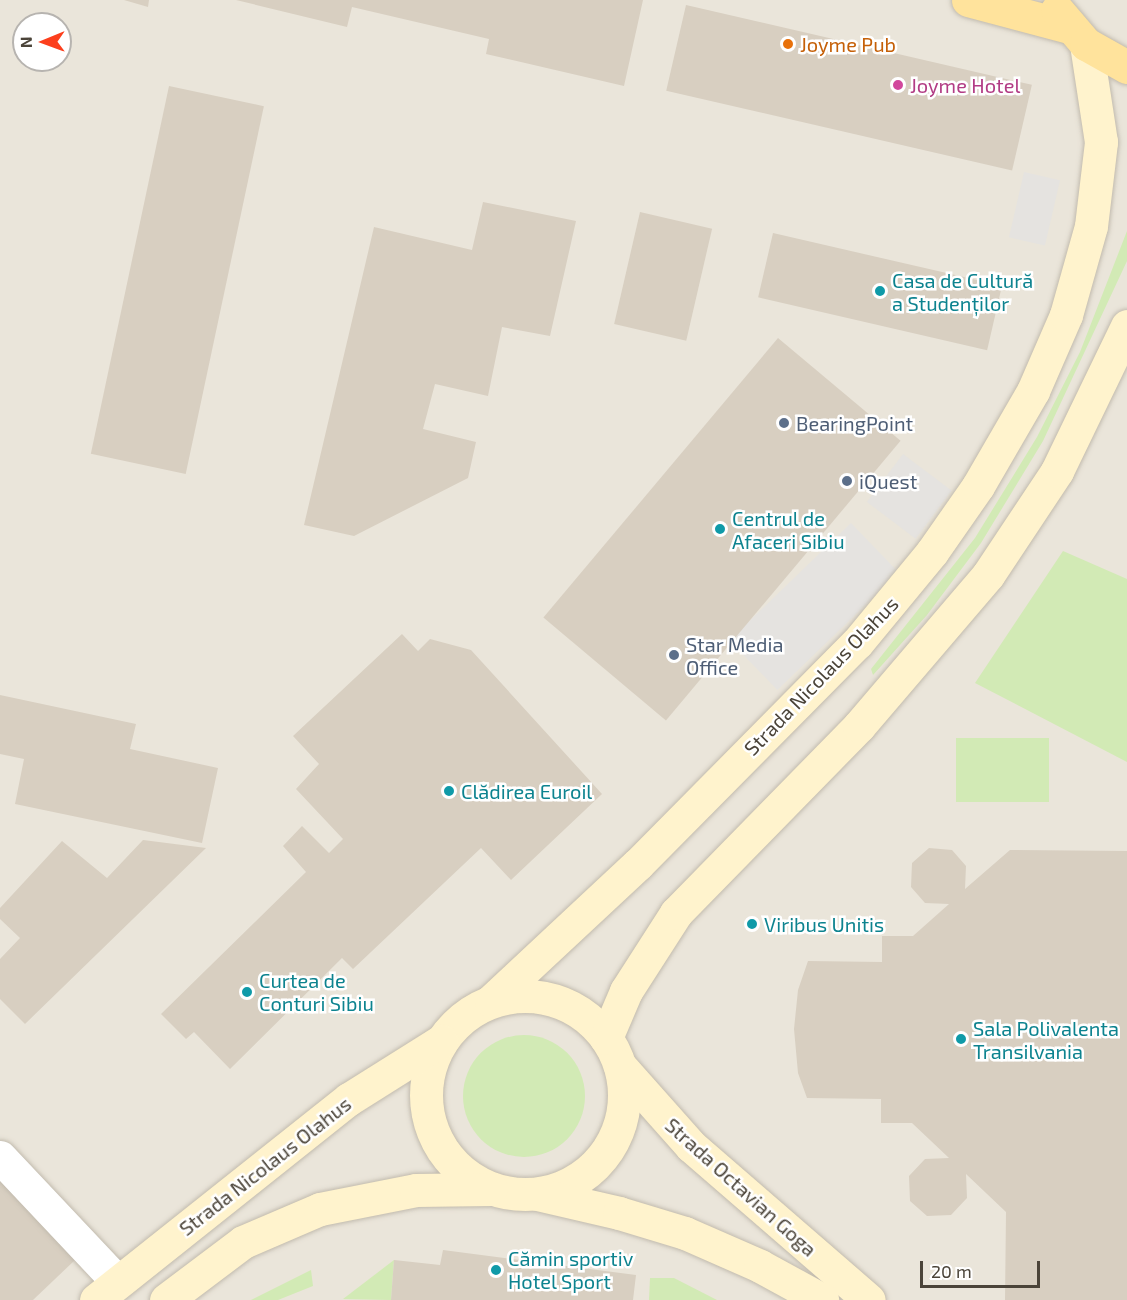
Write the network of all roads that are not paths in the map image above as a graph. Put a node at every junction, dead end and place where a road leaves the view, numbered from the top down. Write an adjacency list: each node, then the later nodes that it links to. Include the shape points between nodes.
1 (968, 0): 3 (main road)
2 (1052, 0): 3 (main road)
3 (1077, 36): 4 (main road); 6 (main road, Strada Nicolaus Olahus, via 1101,142 1091,226 1066,315 1033,391 978,486 932,552 857,644 638,864)
4 (1127, 67)
5 (1127, 326): 8 (main road, via 1057,471 995,566 859,726 676,913 631,982)
6 (491, 1001): 7 (main road, via 455,1024); 8 (main road, via 523,996 555,1000 592,1022)
7 (441, 1041): 10 (main road, via 426,1083 430,1127 454,1165); 12 (main road, Strada Nicolaus Olahus, via 349,1099)
8 (613, 1052): 11 (main road, via 624,1090 614,1139 582,1177); 15 (main road, Strada Octavian Goga, via 691,1146)
9 (0, 1157): 12 (street)
10 (491, 1189): 11 (main road); 13 (main road, via 416,1190 320,1209 243,1242)
11 (537, 1194): 14 (main road, Strada Octavian Goga, via 685,1233)
12 (107, 1291)
13 (166, 1300)
14 (822, 1300)
15 (869, 1300)

